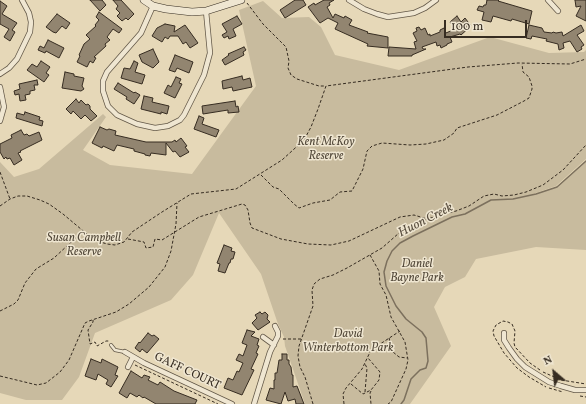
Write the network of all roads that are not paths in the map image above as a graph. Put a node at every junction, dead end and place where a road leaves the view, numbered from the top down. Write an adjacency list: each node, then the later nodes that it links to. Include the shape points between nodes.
1 (22, 0): 10 (street, via 29,13 30,32 17,59)
2 (144, 0): 7 (street)
3 (241, 0): 8 (street)
4 (349, 0): 5 (street, via 364,9 388,17 414,13)
5 (436, 0)
6 (548, 0): 9 (street)
7 (153, 6): 8 (street, via 192,12); 8 (street, via 141,33 107,72 103,91 104,99 116,115 155,128 168,126 180,120 204,75 210,53)
8 (206, 10)
9 (558, 11)
10 (0, 74)
11 (0, 87): 12 (street, via 4,108)
12 (0, 121)
13 (275, 326): 16 (street, via 278,332)
14 (504, 333): 21 (street, via 504,340 525,367 549,382 575,390)
15 (263, 337): 16 (street)
16 (274, 344): 23 (street)
17 (111, 345): 18 (lane, GAFF COURT, via 114,350)
18 (125, 352): 19 (street, GAFF COURT)
19 (133, 357): 20 (street); 22 (street, GAFF COURT)
20 (129, 365)
21 (586, 390)
22 (232, 404)
23 (254, 404)

